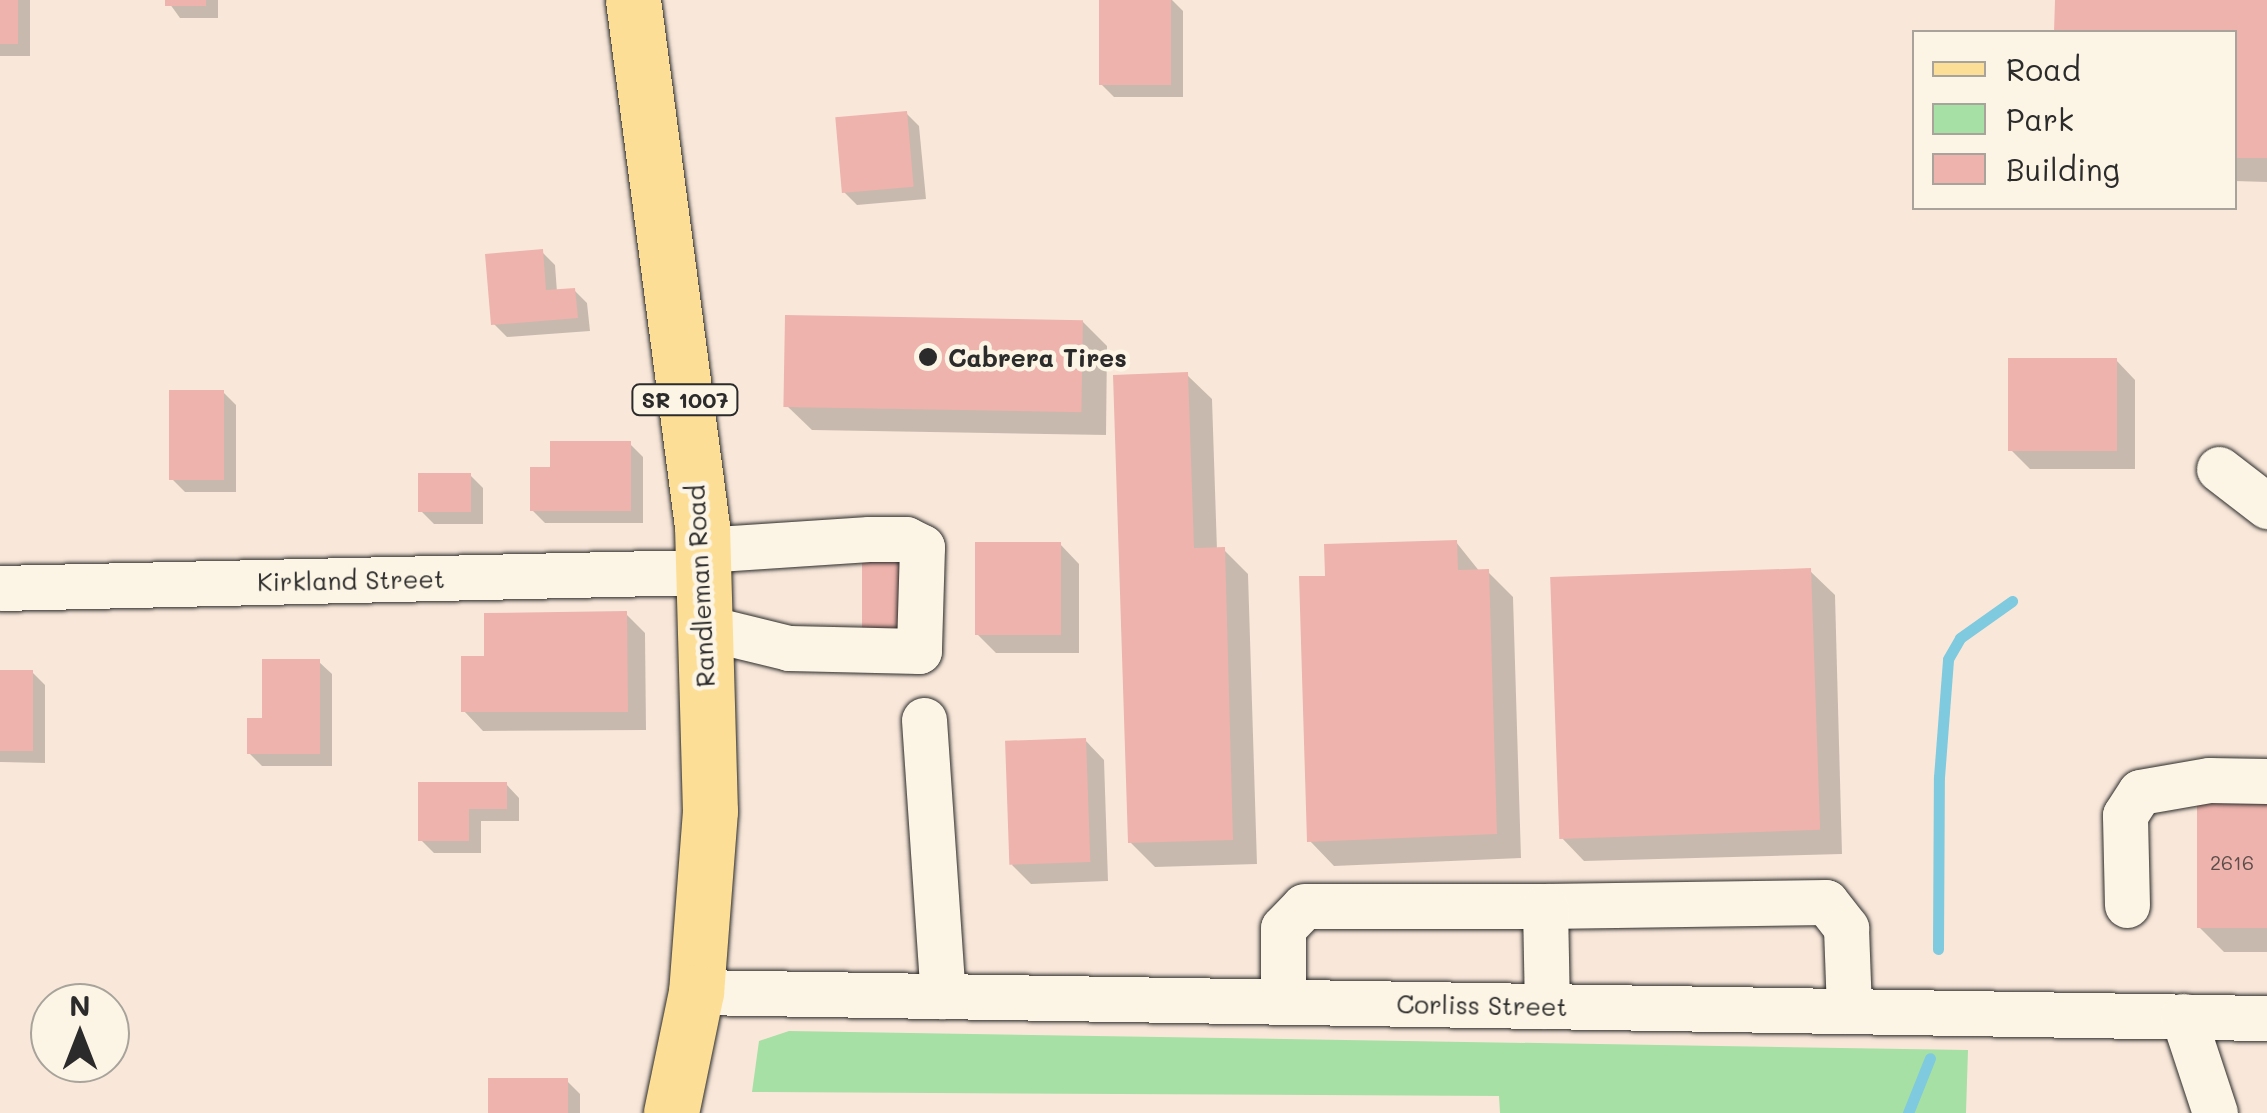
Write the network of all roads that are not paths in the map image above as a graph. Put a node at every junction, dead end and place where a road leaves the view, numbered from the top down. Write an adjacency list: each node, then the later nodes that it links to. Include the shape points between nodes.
1 (632, 0): 4 (main road, Randleman Road / SR 1007)
2 (2219, 469): 3 (street)
3 (2267, 506)
4 (702, 561): 5 (street, Kirkland Street); 6 (main road, Randleman Road / SR 1007); 6 (street, Kirkland Street, via 869,539 906,539 922,547 919,651 790,648)
5 (0, 588)
6 (703, 628): 11 (main road, Randleman Road / SR 1007, via 710,811)
7 (924, 720): 12 (street)
8 (2267, 781): 9 (street, via 2209,780 2140,792 2125,815)
9 (2127, 905)
10 (1545, 906): 13 (street, via 1304,906 1283,928); 14 (street); 15 (street, via 1826,902 1846,928)
11 (696, 992): 12 (street, Corliss Street); 18 (main road, Randleman Road / SR 1007)
12 (943, 996): 13 (street, Corliss Street)
13 (1283, 1002): 14 (street, Corliss Street)
14 (1547, 1006): 15 (street, Corliss Street)
15 (1849, 1011): 16 (street, Corliss Street)
16 (2183, 1016): 17 (street, Corliss Street); 19 (street)
17 (2267, 1018)
18 (671, 1113)
19 (2215, 1113)

